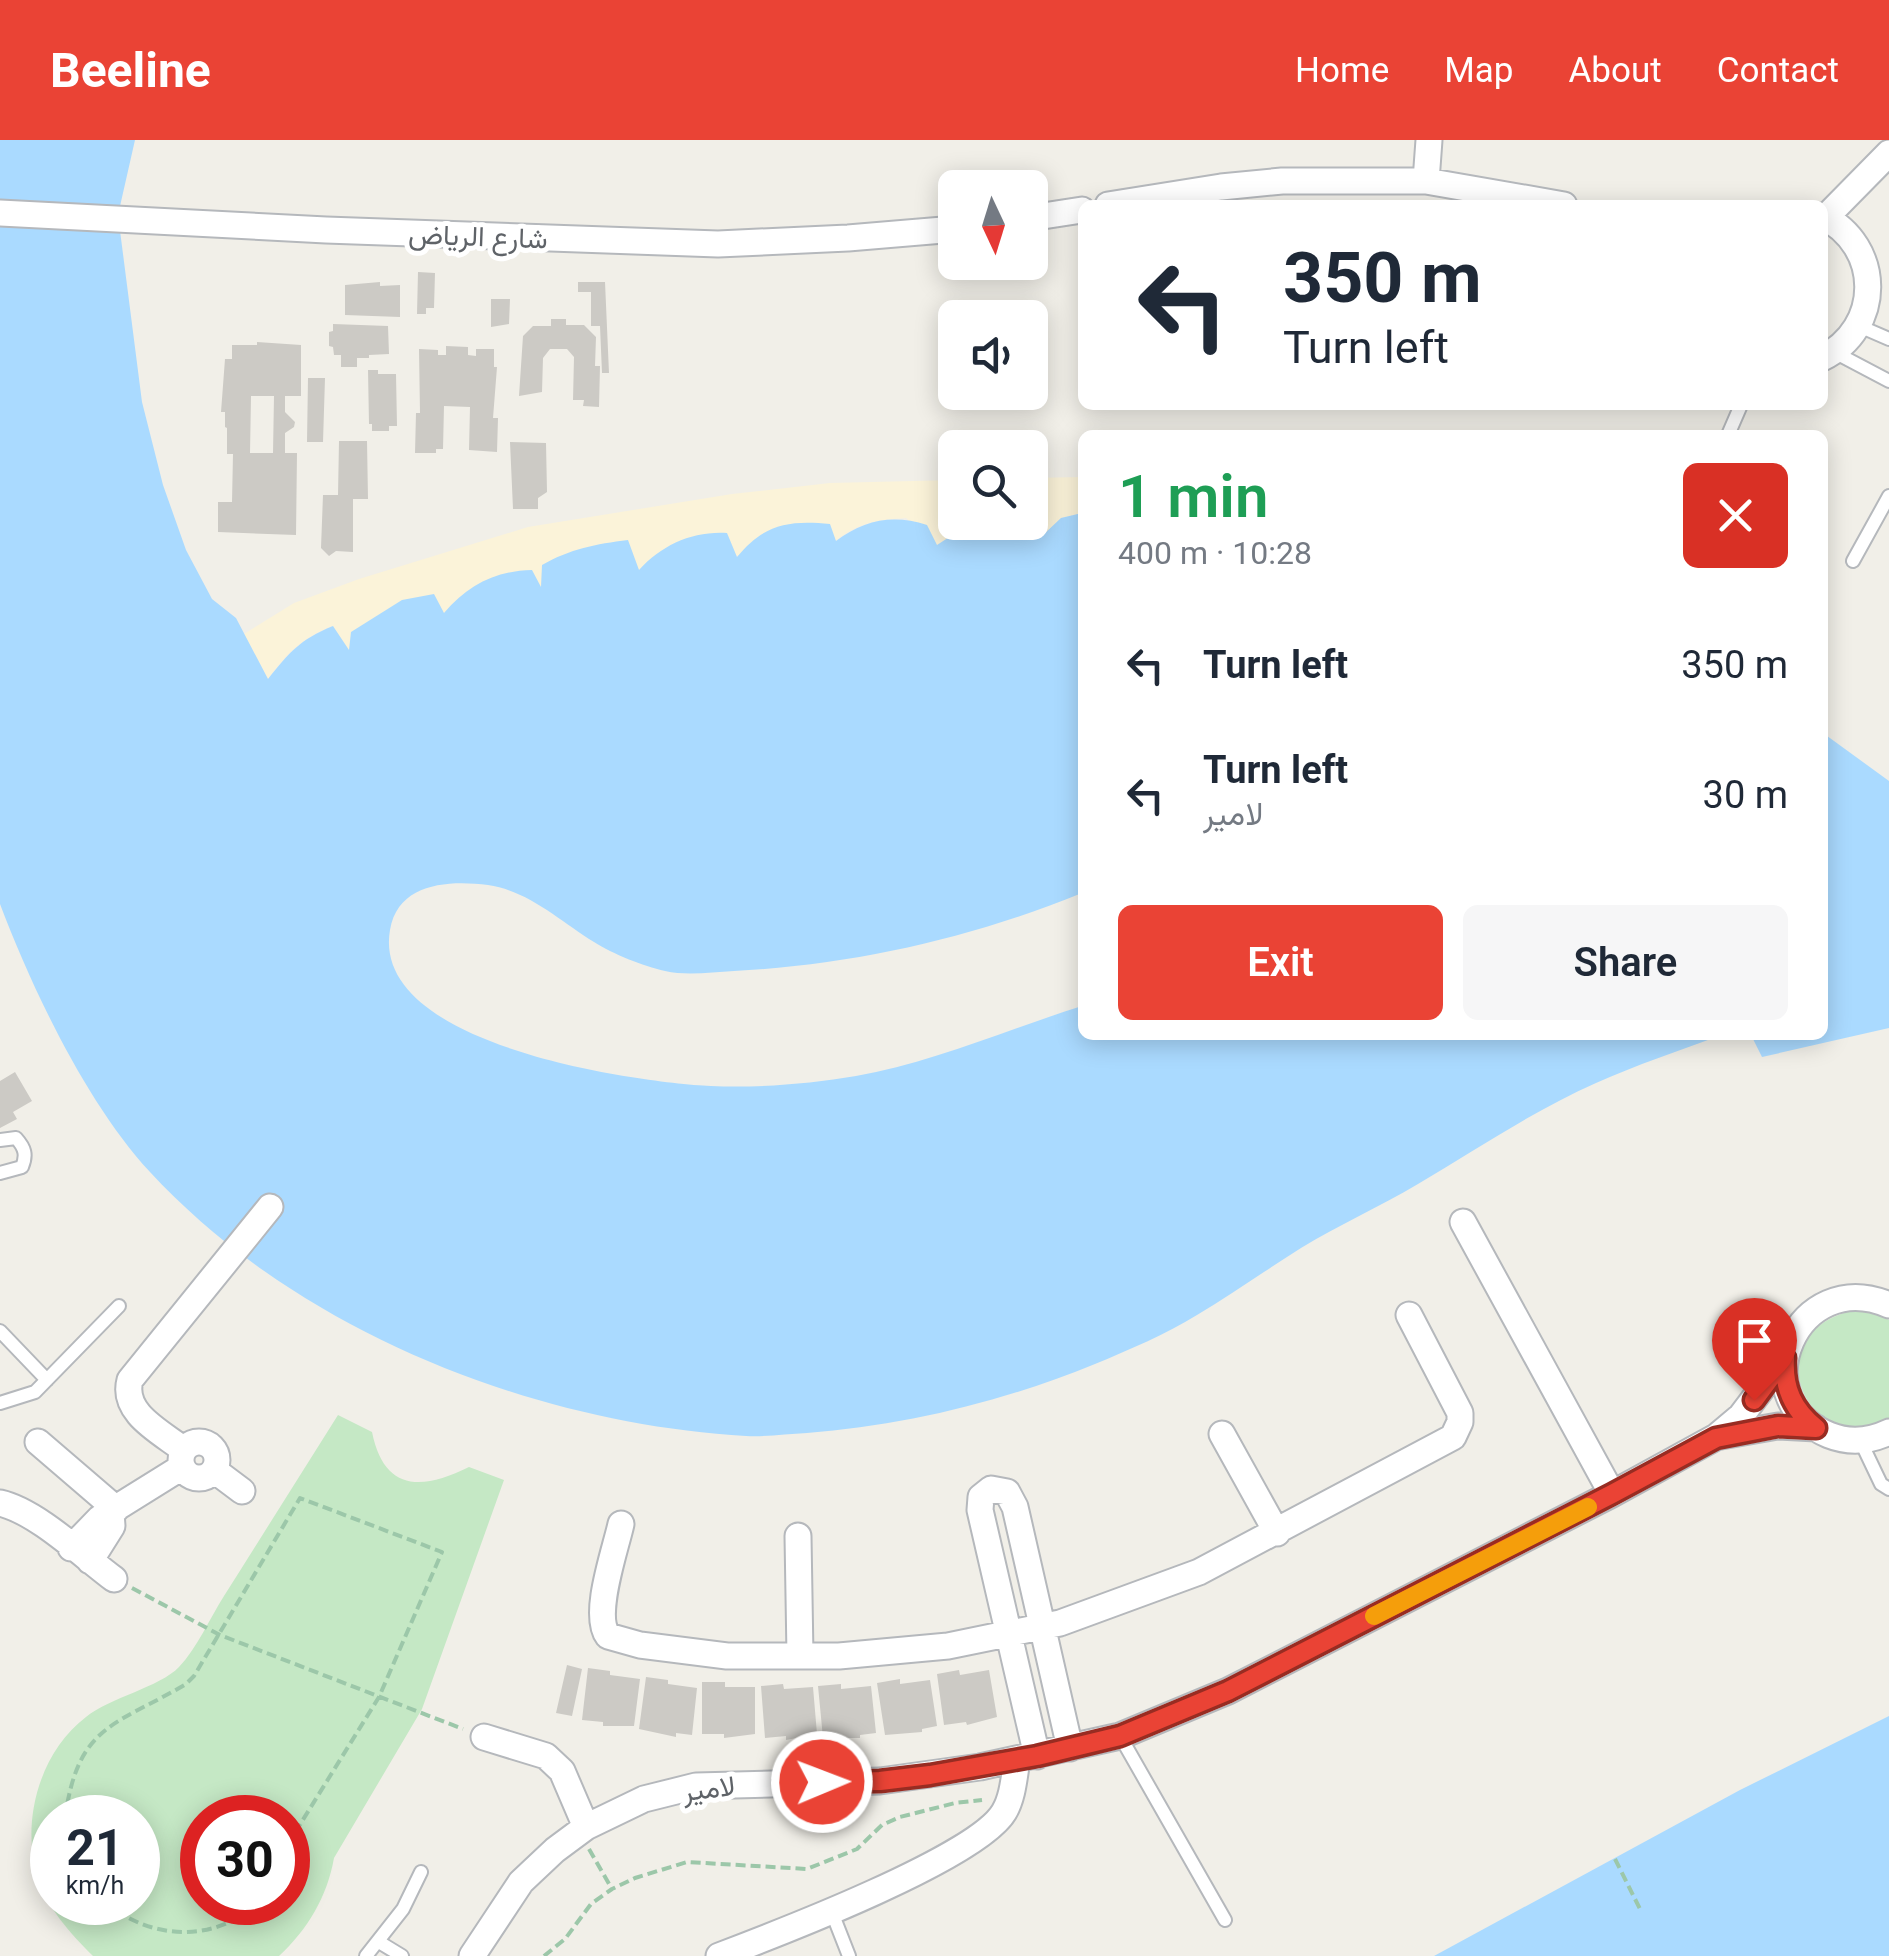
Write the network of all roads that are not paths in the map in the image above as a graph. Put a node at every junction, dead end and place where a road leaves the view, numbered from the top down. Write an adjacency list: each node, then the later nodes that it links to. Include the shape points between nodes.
1 (1429, 140): 3 (street)
2 (1889, 153): 8 (street)
3 (1426, 181): 4 (street, via 1282,181); 5 (street)
4 (1139, 200)
5 (1535, 200)
6 (1078, 211): 9 (street)
7 (0, 213): 11 (street, شارع الرياض, via 718,244)
8 (1828, 213)
9 (1048, 215)
10 (1828, 220): 12 (street, via 1863,256 1869,291)
11 (938, 230)
12 (1859, 326): 13 (lane); 14 (street)
13 (1889, 338)
14 (1828, 355): 15 (lane)
15 (1889, 381)
16 (1889, 496): 17 (lane)
17 (1853, 562)
18 (0, 1140): 19 (lane, via 16,1138 26,1157 22,1168)
19 (0, 1173)
20 (270, 1207): 35 (street, via 128,1387 136,1412)
21 (1462, 1222): 38 (street)
22 (1889, 1305): 26 (street, لامير, via 1858,1297 1824,1304 1798,1327)
23 (119, 1306): 27 (lane)
24 (1409, 1315): 42 (street, via 1460,1412 1458,1430)
25 (0, 1332): 27 (lane)
26 (1785, 1358): 29 (street, via 1793,1403); 32 (street, لامير)
27 (48, 1380): 28 (lane, via 36,1392)
28 (0, 1403)
29 (1816, 1428): 32 (street, لامير, via 1778,1426); 33 (street, لامير)
30 (1889, 1432): 33 (street)
31 (1222, 1434): 42 (street)
32 (1716, 1438): 38 (street, لامير)
33 (1860, 1440): 36 (lane)
34 (38, 1442): 40 (street)
35 (183, 1458): 37 (street, via 197,1478 214,1470); 40 (street)
36 (1889, 1489)
37 (242, 1492)
38 (1612, 1494): 49 (street, لامير, via 1228,1691)
39 (0, 1503): 44 (street, via 15,1506)
40 (114, 1511): 44 (street, via 112,1526)
41 (620, 1524): 48 (street, via 601,1618 608,1636 727,1656)
42 (1277, 1533): 46 (street, via 1156,1590)
43 (798, 1536): 48 (street)
44 (81, 1554): 45 (street)
45 (114, 1579)
46 (1042, 1626): 47 (street); 47 (street, via 1015,1507 1007,1492 991,1489 981,1496 980,1510); 51 (street)
47 (1009, 1634): 48 (street, via 900,1652); 52 (street)
48 (800, 1656)
49 (1120, 1736): 51 (street, لامير); 56 (lane)
50 (484, 1737): 53 (street, via 546,1756 562,1771)
51 (1070, 1748): 52 (street, لامير)
52 (1027, 1758): 53 (street, لامير, via 880,1781 696,1786 644,1799); 55 (street, via 1004,1813 970,1844)
53 (583, 1829): 60 (street, لامير, via 521,1882)
54 (421, 1872): 57 (lane)
55 (831, 1910): 61 (street); 62 (lane)
56 (1226, 1920)
57 (379, 1942): 58 (lane); 59 (lane)
58 (366, 1956)
59 (402, 1956)
60 (472, 1956)
61 (719, 1956)
62 (849, 1956)

